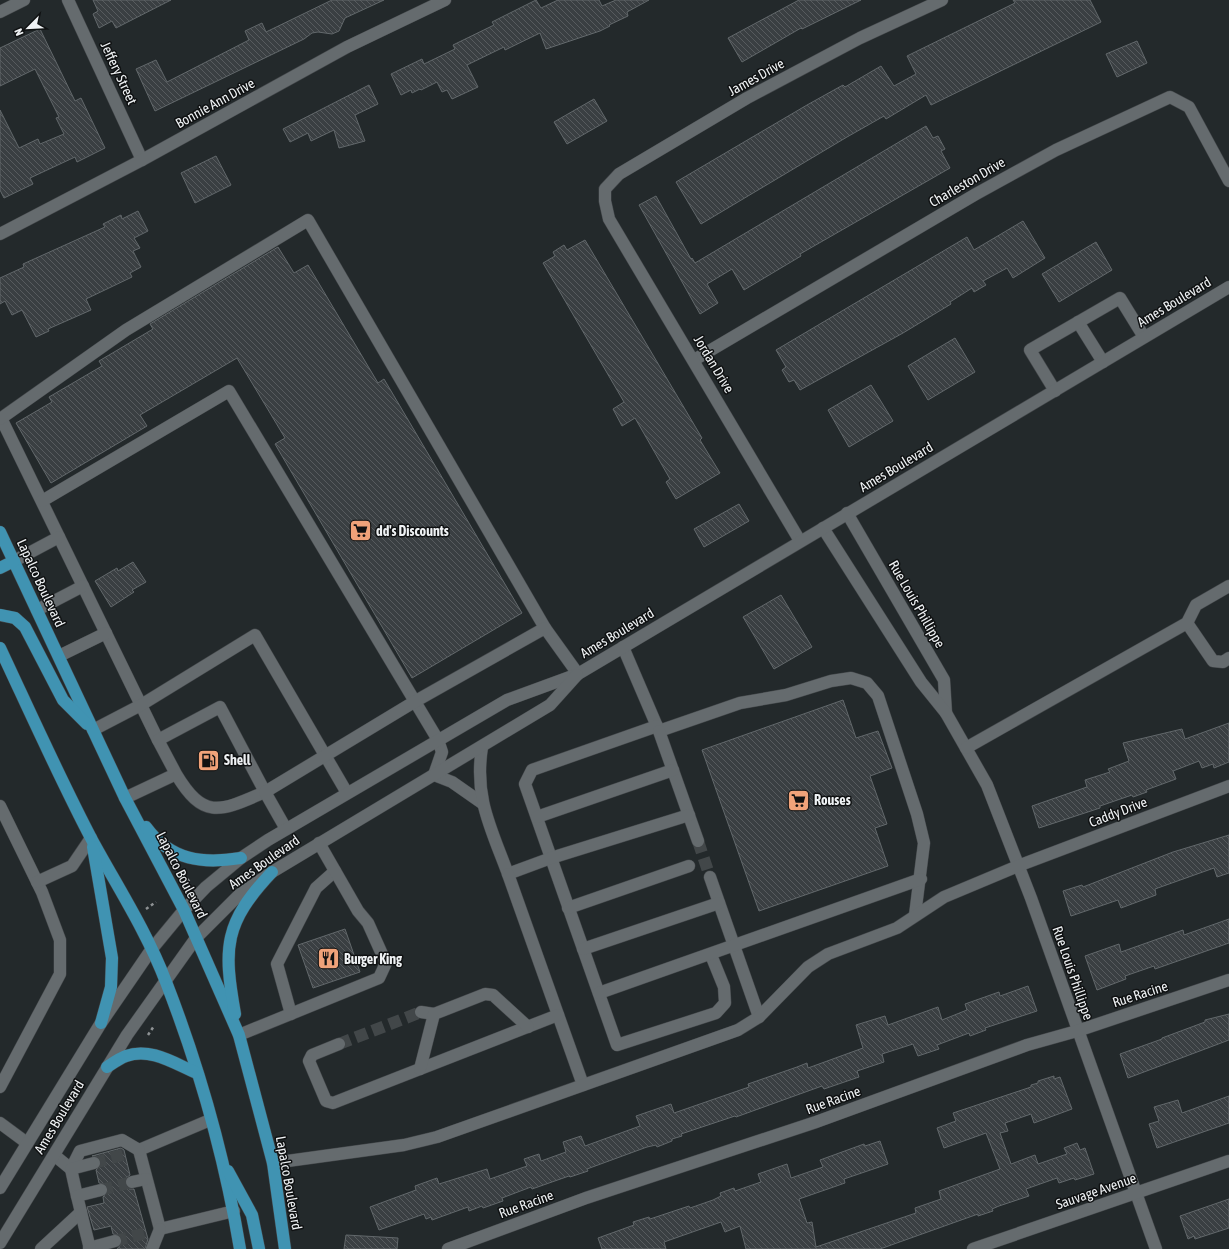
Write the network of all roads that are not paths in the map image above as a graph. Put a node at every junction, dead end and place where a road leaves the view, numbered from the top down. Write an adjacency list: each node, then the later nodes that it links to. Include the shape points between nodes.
1 (24, 0): 5 (street)
2 (68, 0): 6 (street, Jeffery Street)
3 (445, 0): 6 (street, Bonnie Ann Drive, via 347,47)
4 (942, 0): 8 (street, James Drive, via 860,38 754,95 619,174 605,189)
5 (0, 12)
6 (142, 160): 9 (street, Bonnie Ann Drive)
7 (1229, 181): 13 (street, Charleston Drive, via 1189,107 1170,97 1056,150 989,186)
8 (605, 201): 13 (street, Jordan Drive, via 609,218)
9 (0, 234)
10 (1229, 287): 12 (street, Ames Boulevard)
11 (1078, 322): 12 (street, via 1120,298); 14 (street); 15 (street, via 1030,350)
12 (1144, 337): 14 (street, Ames Boulevard)
13 (694, 360): 22 (street, Jordan Drive)
14 (1103, 362): 15 (street, Ames Boulevard)
15 (1055, 391): 18 (street, Ames Boulevard)
16 (0, 419): 17 (street); 30 (street, via 126,330 308,220)
17 (42, 502): 21 (street); 38 (street, via 229,391)
18 (847, 514): 19 (street, Ames Boulevard); 40 (street, Rue Louis Phillippe, via 944,680)
19 (823, 528): 22 (street, Ames Boulevard); 40 (street, Rue Louis Phillippe, via 921,682)
20 (0, 532): 23 (main road, Lapalco Boulevard)
21 (59, 537): 23 (street); 25 (street)
22 (800, 541): 32 (street, Ames Boulevard)
23 (14, 561): 24 (main road); 27 (main road, Lapalco Boulevard)
24 (0, 568)
25 (83, 586): 27 (street); 31 (street)
26 (1229, 586): 29 (street, via 1196,605)
27 (37, 610): 34 (main road, Lapalco Boulevard)
28 (0, 616): 42 (main road, via 15,618 25,628 64,700)
29 (1187, 623): 35 (street, via 1213,661 1223,662); 46 (street)
30 (545, 628): 37 (street); 38 (street)
31 (106, 633): 34 (street); 39 (street)
32 (623, 647): 37 (street, Ames Boulevard); 41 (street)
33 (0, 648): 36 (main road)
34 (59, 656): 42 (main road, Lapalco Boulevard)
35 (1229, 658)
36 (3, 664): 60 (main road)
37 (578, 674): 44 (street, Ames Boulevard, via 507,700); 45 (street, Ames Boulevard, via 550,705)
38 (414, 702): 44 (street); 47 (street)
39 (141, 705): 42 (street); 43 (street); 47 (street, via 255,635)
40 (946, 713): 46 (street, Rue Louis Phillippe)
41 (658, 728): 48 (street); 58 (street, via 532,770 525,784); 71 (street, via 740,703 786,695 831,681 851,678 867,682 878,696 918,814 924,843)
42 (93, 730): 54 (main road, Lapalco Boulevard)
43 (158, 740): 49 (street); 52 (street, via 220,707)
44 (438, 740): 50 (street, via 442,752); 53 (street, Ames Boulevard)
45 (482, 747): 50 (street, Ames Boulevard); 55 (street, via 479,771)
46 (966, 748): 66 (street, Rue Louis Phillippe, via 987,785)
47 (326, 756): 52 (street); 53 (street)
48 (673, 770): 57 (street); 58 (street)
49 (176, 774): 52 (street, via 192,797 210,808 230,807); 54 (street)
50 (434, 775): 55 (street, via 452,782); 62 (street, Ames Boulevard)
51 (1229, 786): 66 (street, Caddy Drive)
52 (265, 792): 59 (street)
53 (347, 793): 59 (street, Ames Boulevard)
54 (125, 798): 63 (main road, via 152,836 180,855 207,861); 75 (main road, Lapalco Boulevard)
55 (482, 803): 69 (street)
56 (0, 806): 72 (street)
57 (689, 815): 61 (street); 64 (street)
58 (537, 817): 64 (street)
59 (286, 829): 63 (street, Ames Boulevard)
60 (91, 838): 72 (street, via 72,866); 79 (main road); 90 (main road, via 112,958 111,987)
61 (698, 842)
62 (320, 843): 67 (street); 68 (street, Ames Boulevard)
63 (241, 858): 75 (street, Ames Boulevard, via 206,887)
64 (551, 858): 69 (street); 74 (street)
65 (690, 866): 74 (street)
66 (1018, 866): 76 (street, Caddy Drive, via 944,897); 92 (street, Rue Louis Phillippe)
67 (335, 871): 86 (street, via 316,888 277,964); 86 (street, via 358,912 368,923 386,963 380,978)
68 (272, 872): 77 (street, Ames Boulevard, via 239,895); 93 (main road, via 241,909 230,939 228,970)
69 (508, 874): 88 (street)
70 (710, 877): 73 (street)
71 (921, 879): 76 (street); 78 (street)
72 (37, 882): 99 (street, via 60,940 60,974)
73 (719, 903): 78 (street); 80 (street)
74 (568, 908): 80 (street)
75 (184, 910): 77 (main road, Lapalco Boulevard); 79 (street, Ames Boulevard)
76 (915, 915): 89 (street, Caddy Drive, via 897,928 828,954 808,967)
77 (196, 938): 83 (street, Ames Boulevard); 93 (main road, Lapalco Boulevard)
78 (734, 946): 81 (street); 89 (street)
79 (151, 950): 83 (main road); 90 (street, Ames Boulevard)
80 (583, 950): 84 (street)
81 (711, 955): 84 (street); 84 (street, via 724,988 725,1003 716,1013 617,1045)
82 (1229, 980): 92 (street, Rue Racine)
83 (166, 981): 95 (street, Ames Boulevard); 97 (main road)
84 (599, 993)
85 (421, 1012): 87 (street)
86 (291, 1014): 93 (street)
87 (434, 1014): 91 (street, via 485,994 493,995); 96 (street)
88 (558, 1015): 91 (street); 98 (street)
89 (759, 1016): 98 (street, Caddy Drive, via 738,1030)
90 (101, 1024): 102 (street, Ames Boulevard)
91 (528, 1028): 96 (street)
92 (1078, 1031): 115 (street, Rue Louis Phillippe); 129 (street, Rue Racine, via 1027,1045 816,1122 586,1198)
93 (239, 1035): 109 (main road, Lapalco Boulevard)
94 (339, 1044): 96 (street, via 312,1055 308,1062 326,1101 333,1103)
95 (107, 1067): 97 (main road, via 126,1056 147,1053); 105 (street, Ames Boulevard)
96 (420, 1069)
97 (197, 1073): 100 (main road)
98 (583, 1085): 109 (street, Caddy Drive, via 404,1145)
99 (0, 1087)
100 (210, 1120): 103 (street); 106 (main road)
101 (0, 1123): 102 (street)
102 (27, 1143): 113 (street, Ames Boulevard)
103 (139, 1150): 104 (street); 110 (street, via 122,1140 80,1151); 111 (street)
104 (125, 1154)
105 (54, 1155): 110 (street); 122 (street, Ames Boulevard)
106 (220, 1158): 117 (main road); 127 (main road, via 252,1215)
107 (1229, 1161): 115 (street, Sauvage Avenue)
108 (94, 1163): 110 (street)
109 (273, 1163): 128 (main road, Lapalco Boulevard)
110 (71, 1169): 116 (street)
111 (146, 1179): 112 (street); 119 (street)
112 (132, 1182)
113 (0, 1188)
114 (101, 1190): 116 (street)
115 (1136, 1194): 130 (street, Sauvage Avenue); 131 (street, Rue Louis Phillippe)
116 (77, 1196): 118 (street)
117 (234, 1211): 119 (street); 126 (main road)
118 (81, 1212): 123 (street); 124 (street)
119 (160, 1229): 120 (street); 125 (street)
120 (146, 1233)
121 (115, 1241): 124 (street)
122 (0, 1243)
123 (41, 1249)
124 (90, 1249)
125 (152, 1249)
126 (240, 1249)
127 (259, 1249)
128 (285, 1249)
129 (448, 1249)
130 (973, 1249)
131 (1156, 1249)

